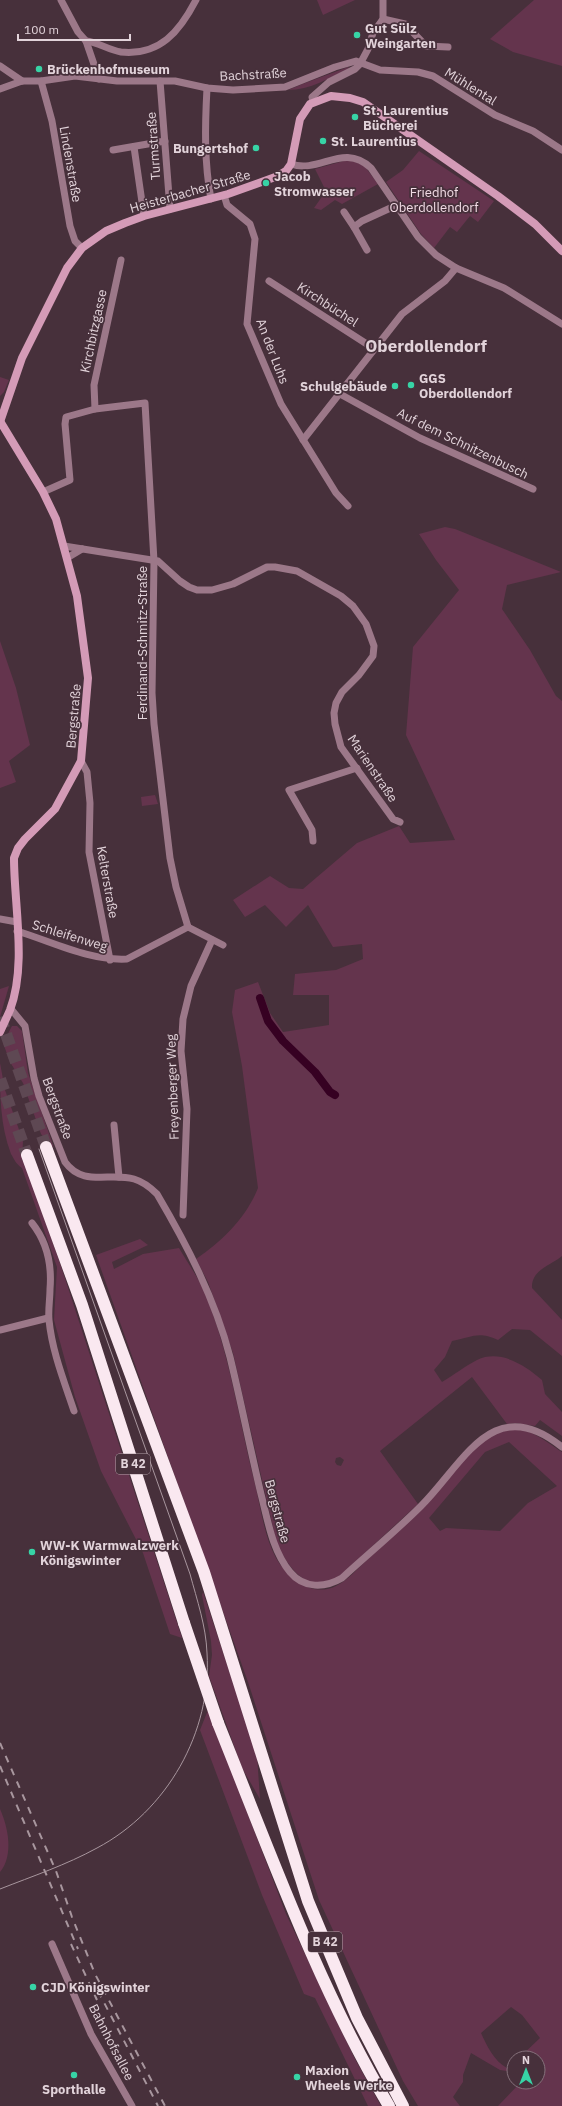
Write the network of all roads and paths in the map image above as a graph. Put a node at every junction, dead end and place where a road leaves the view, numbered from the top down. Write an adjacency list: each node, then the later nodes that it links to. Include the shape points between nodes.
1 (61, 0): 5 (street, via 78,32)
2 (196, 0): 5 (street, via 174,36 150,49 121,52)
3 (383, 0): 4 (street)
4 (382, 19): 6 (street, via 405,24 426,46); 7 (street)
5 (86, 41): 9 (street)
6 (448, 47)
7 (360, 64): 13 (street, Bachstraße, via 356,61 347,63 285,87 233,90); 15 (street, via 320,88 312,97); 19 (street, Mühlental, via 380,70 418,72 433,76 495,114 533,131)
8 (0, 66): 10 (street)
9 (99, 79): 11 (street, Bachstraße, via 75,76); 12 (street, Bachstraße)
10 (22, 81): 11 (street, Bachstraße); 14 (street, Bachstraße)
11 (41, 81): 28 (street, Lindenstraße, via 52,121 70,226 75,241)
12 (160, 81): 13 (street, Bachstraße, via 175,81); 16 (street, Turmstraße)
13 (207, 88): 22 (street, via 205,130)
14 (0, 89)
15 (313, 102): 20 (main road, via 300,119); 30 (main road, via 331,96 363,102 498,196 535,224)
16 (165, 141): 17 (street); 24 (street, Turmstraße)
17 (134, 147): 18 (street); 26 (street)
18 (113, 150)
19 (562, 150)
20 (291, 164): 21 (main road, Heisterbacher Straße, via 278,176); 23 (street, via 304,167 329,160 357,158 371,168)
21 (224, 195): 22 (main road, Heisterbacher Straße); 41 (street, An der Luhs, via 227,205 250,224 254,239 247,324 281,404)
22 (210, 199): 24 (main road, Heisterbacher Straße)
23 (396, 205): 27 (street, via 362,221); 32 (street, via 428,248)
24 (170, 209): 26 (main road, Heisterbacher Straße)
25 (344, 212): 27 (street)
26 (144, 216): 28 (main road, Heisterbacher Straße, via 106,231)
27 (354, 228): 29 (street)
28 (82, 248): 36 (main road, Heisterbacher Straße, via 67,268 43,314 22,358)
29 (367, 250)
30 (562, 251)
31 (120, 260): 39 (street, Kirchbitzgasse, via 94,385)
32 (456, 268): 34 (street, via 504,288); 35 (street, via 445,281 402,314)
33 (269, 281): 35 (street, Kirchbüchel)
34 (562, 324)
35 (373, 348): 37 (street)
36 (10, 393): 38 (main road); 40 (main road, Heisterbacher Straße)
37 (340, 394): 41 (street); 42 (street, Auf dem Schnitzenbusch, via 420,438)
38 (0, 401)
39 (95, 409): 43 (street, via 66,417 70,480); 48 (street, Ferdinand-Schmitz-Straße, via 145,403)
40 (0, 421): 43 (main road, Bergstraße)
41 (303, 440): 44 (street, An der Luhs, via 336,493)
42 (533, 490)
43 (43, 492): 45 (main road, Bergstraße, via 56,519)
44 (348, 506)
45 (64, 546): 46 (street, Marienstraße); 47 (main road, Bergstraße)
46 (82, 549): 47 (street); 48 (street, Marienstraße)
47 (67, 558): 49 (main road, Bergstraße, via 77,596 88,678)
48 (154, 561): 50 (street, Marienstraße, via 158,561 189,588 205,591 233,584 267,568 285,568 314,579 353,606 366,624 374,646 373,656 342,692 334,713 341,747); 55 (street, Ferdinand-Schmitz-Straße, via 154,724 170,858)
49 (81, 761): 54 (main road, Bergstraße, via 55,809 18,848 14,858); 59 (street, Kelterstraße, via 87,772 90,803 89,852)
50 (357, 768): 51 (street, Marienstraße, via 392,819); 52 (street, via 289,790 312,830)
51 (400, 822)
52 (313, 842)
53 (0, 919): 54 (street)
54 (17, 922): 56 (main road, Bergstraße)
55 (188, 927): 57 (street); 59 (street, Schleifenweg, via 127,959)
56 (17, 931): 59 (street, Schleifenweg, via 58,946); 60 (main road, Bergstraße, via 16,983)
57 (212, 940): 58 (street); 66 (street, Freyenberger Weg, via 191,986 183,1019 181,1052 187,1109)
58 (223, 945)
59 (110, 960)
60 (11, 1009): 61 (main road, Bergstraße); 65 (street, Bergstraße, via 25,1026 37,1090 65,1162 78,1175)
61 (0, 1032)
62 (114, 1125): 65 (street)
63 (46, 1147): 75 (highway, B 42, via 204,1572 308,1901 356,2018)
64 (27, 1156): 74 (highway, B 42, bridge, via 82,1305 218,1723 276,1868 334,2001)
65 (119, 1177): 71 (street, Bergstraße, via 145,1183 157,1194 205,1286 229,1356 274,1545 291,1573 306,1584 328,1585 342,1578 421,1506 482,1438 506,1427 517,1426 537,1430)
66 (183, 1215)
67 (32, 1223): 68 (street, via 41,1235 47,1251 50,1274)
68 (48, 1318): 69 (street); 70 (street, via 53,1346)
69 (0, 1330)
70 (74, 1411)
71 (562, 1447)
72 (52, 1944): 73 (street, Bahnhofsallee, via 91,2034)
73 (132, 2106)
74 (389, 2106)
75 (403, 2106)

